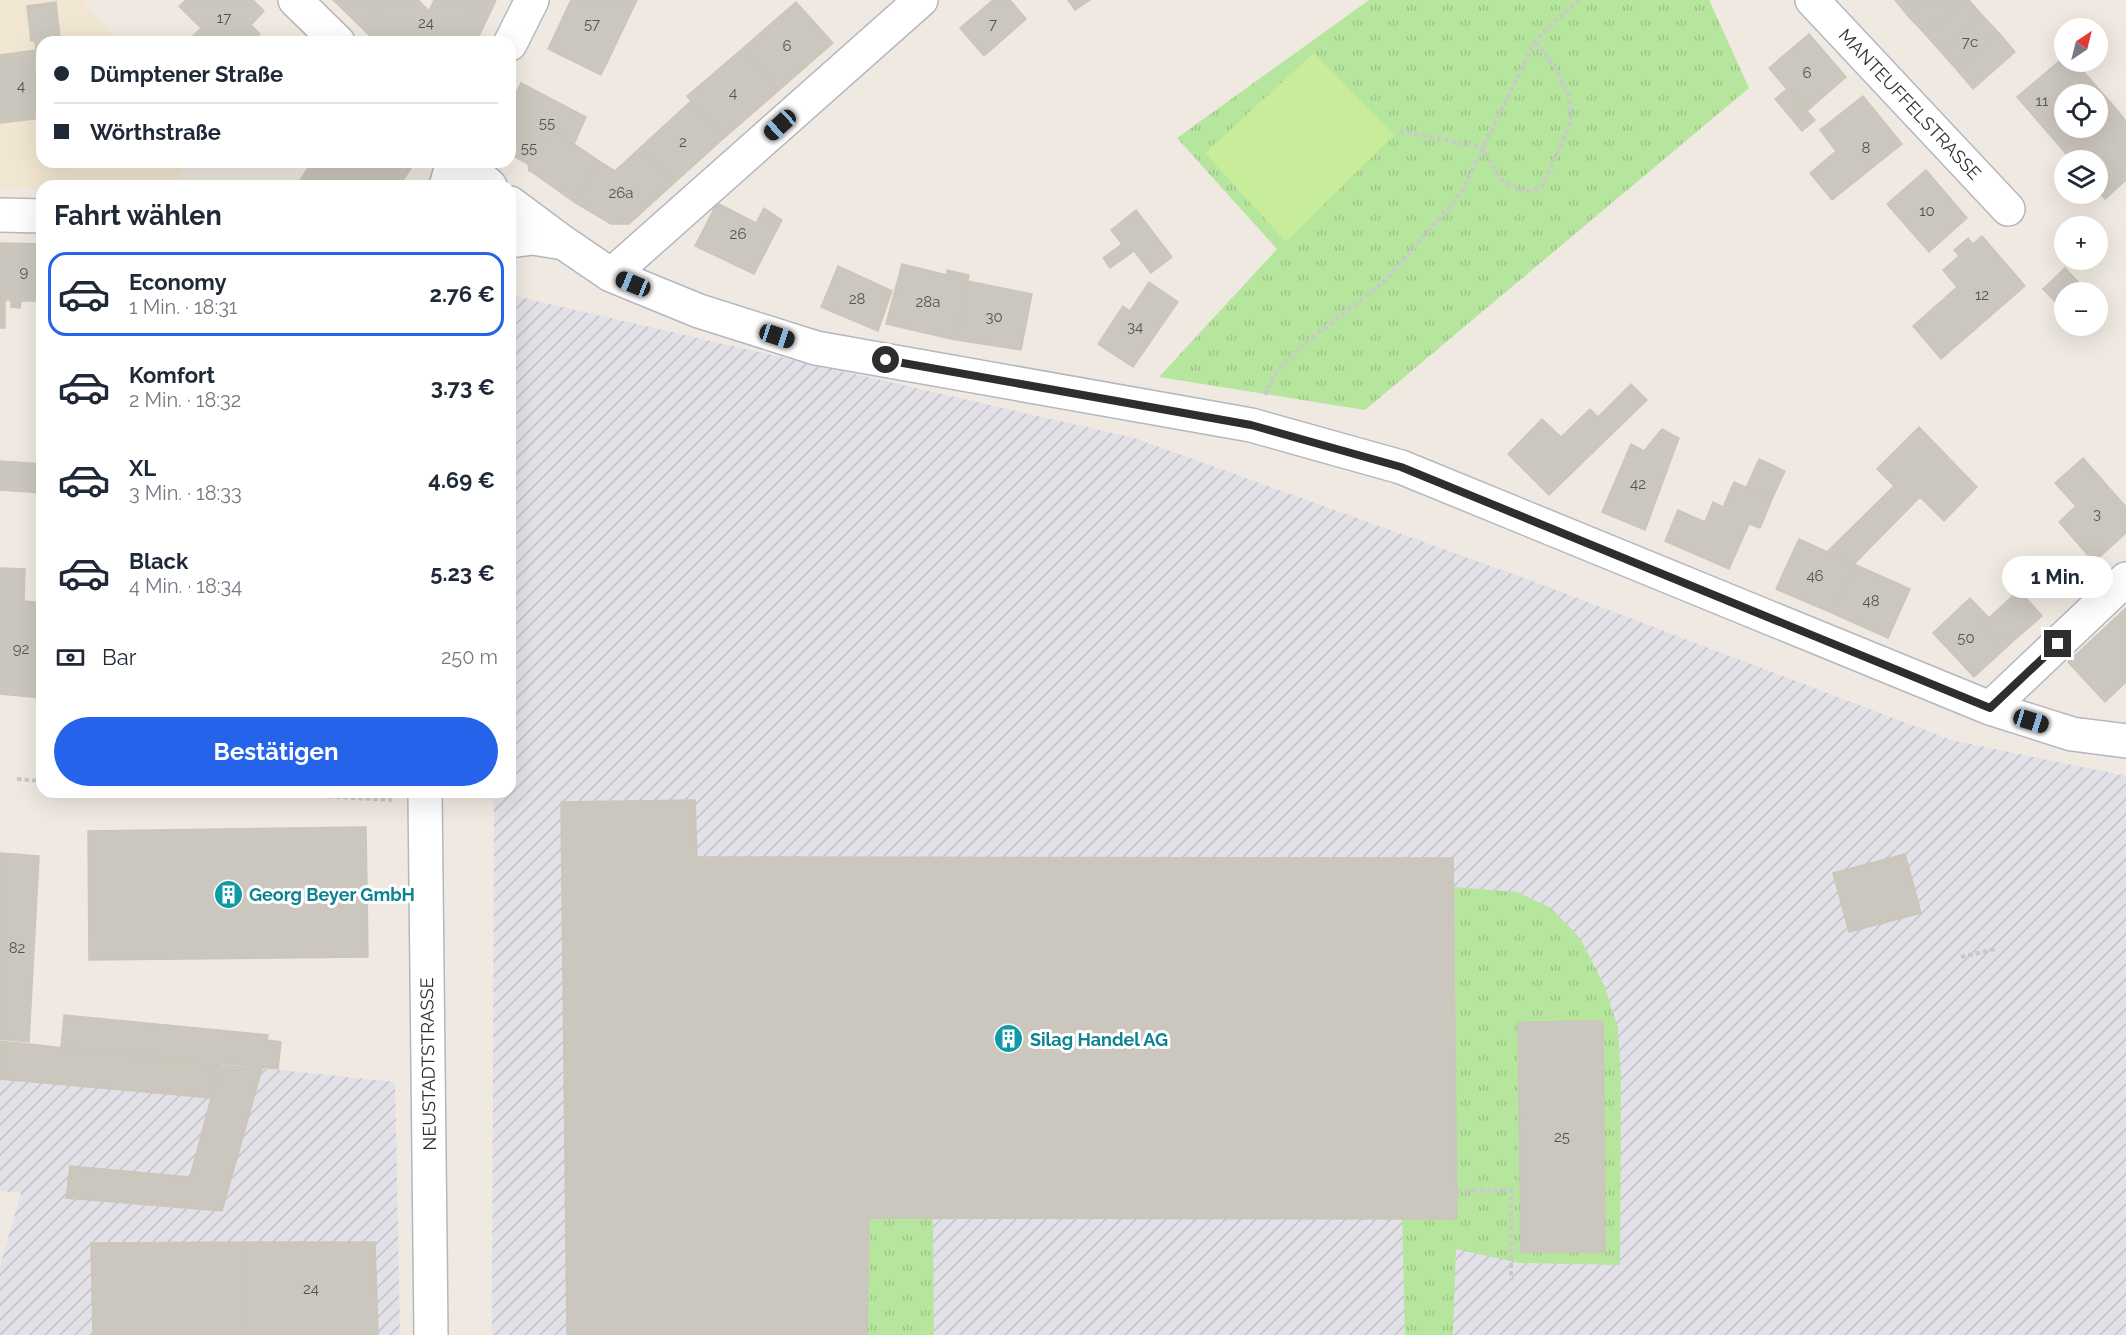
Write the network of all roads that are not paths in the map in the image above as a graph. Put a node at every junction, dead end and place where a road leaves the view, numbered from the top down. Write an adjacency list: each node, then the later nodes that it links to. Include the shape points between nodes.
1 (295, 0): 5 (street)
2 (532, 0): 6 (street)
3 (921, 0): 15 (street)
4 (1812, 0): 10 (street, MANTEUFFELSTRASSE)
5 (332, 36)
6 (514, 36)
7 (470, 168): 8 (street)
8 (483, 180)
9 (516, 207): 14 (street)
10 (2008, 208)
11 (0, 215): 12 (street)
12 (36, 216)
13 (516, 241): 14 (street, via 533,238)
14 (564, 243): 15 (street)
15 (611, 275): 17 (street, via 699,311 816,348 1251,425 1401,467)
16 (2126, 579): 17 (street)
17 (1990, 708): 18 (street, via 2072,734)
18 (2126, 741)
19 (425, 798): 20 (street, NEUSTADTSTRASSE)
20 (431, 1335)

